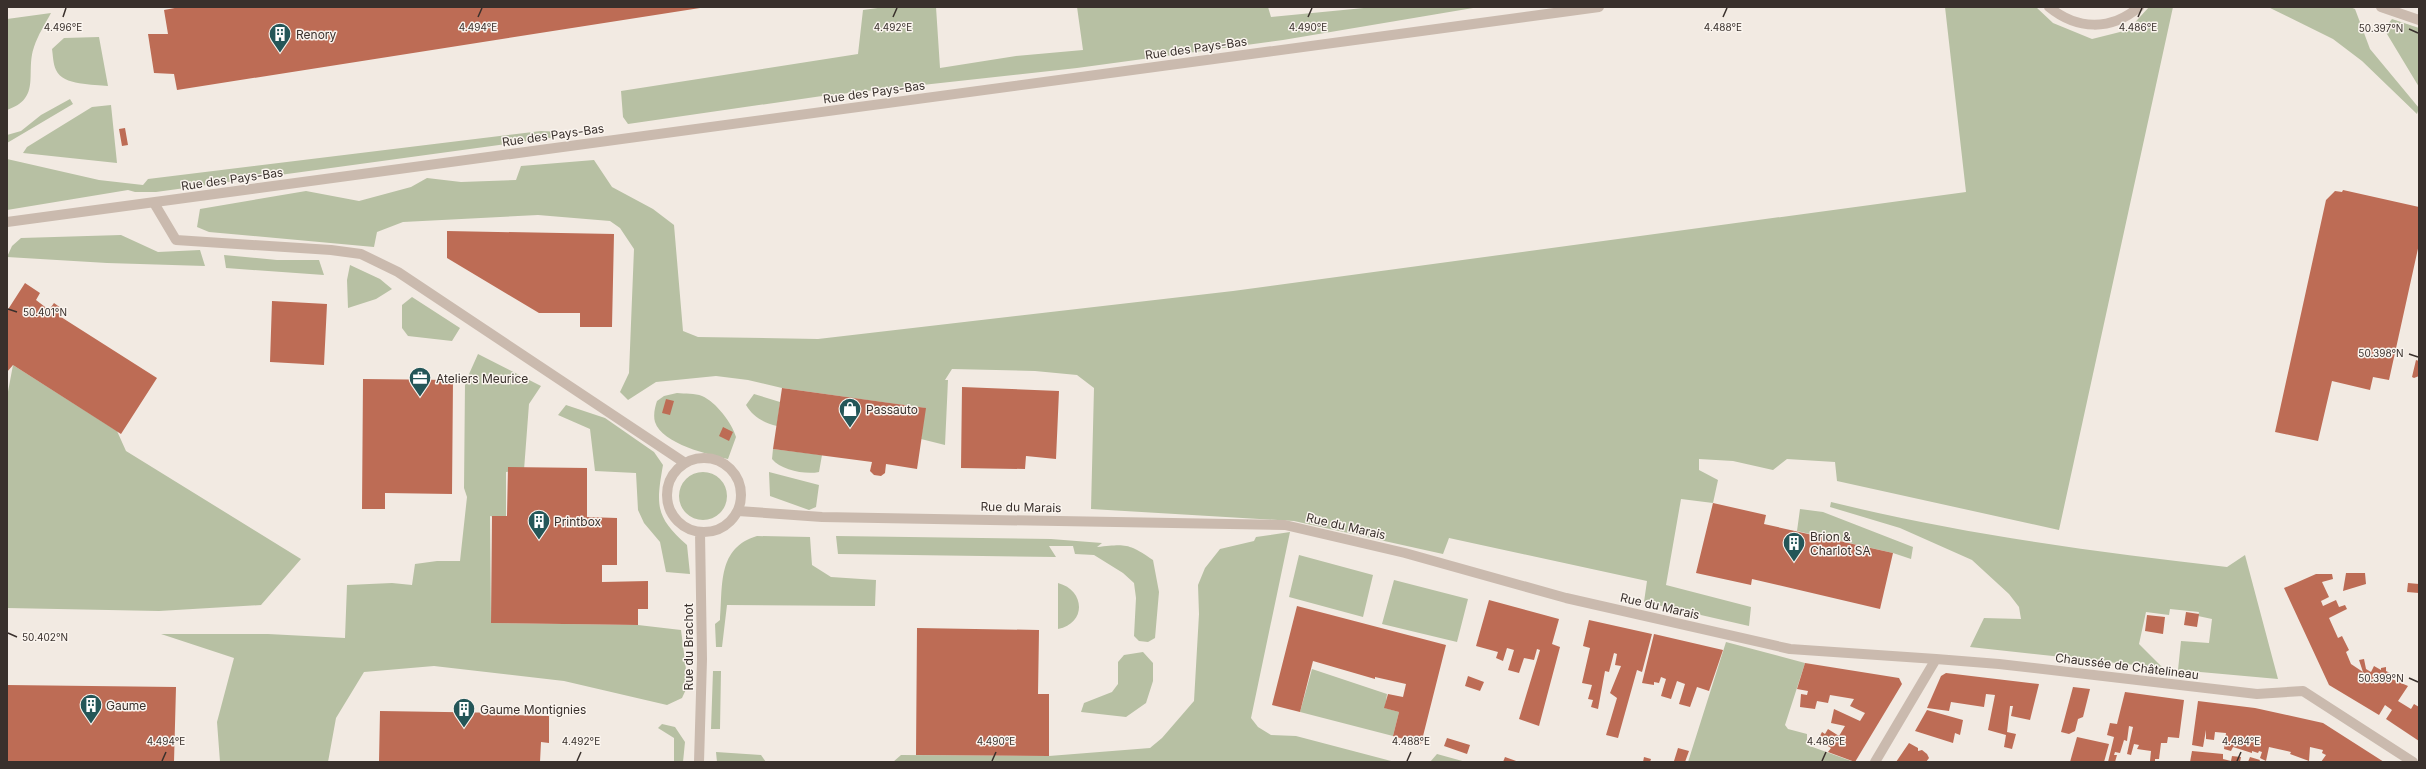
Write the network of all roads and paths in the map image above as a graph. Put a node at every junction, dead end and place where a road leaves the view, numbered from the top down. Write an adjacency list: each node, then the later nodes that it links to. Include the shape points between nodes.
1 (1599, 7): 6 (street, Rue des Pays-Bas)
2 (2049, 7): 3 (street, via 2067,20 2088,25 2108,24 2128,16)
3 (2139, 7)
4 (2381, 7): 5 (street)
5 (2419, 20)
6 (154, 203): 7 (street, Rue des Pays-Bas); 8 (street, via 176,240 361,254 398,272)
7 (7, 222)
8 (686, 463): 9 (street, via 696,459 707,459 727,467 739,485); 10 (street, via 671,478 668,487 669,508 681,524)
9 (738, 511): 10 (street, via 719,529); 11 (street, Rue du Marais, via 822,517 1285,525 1405,553 1566,598 1790,649)
10 (700, 532): 12 (street, Rue du Brachot, via 702,659)
11 (1936, 659): 13 (street); 14 (street, Chaussée de Châtelineau, via 2257,694 2303,691)
12 (699, 762)
13 (1875, 762)
14 (2413, 762)

